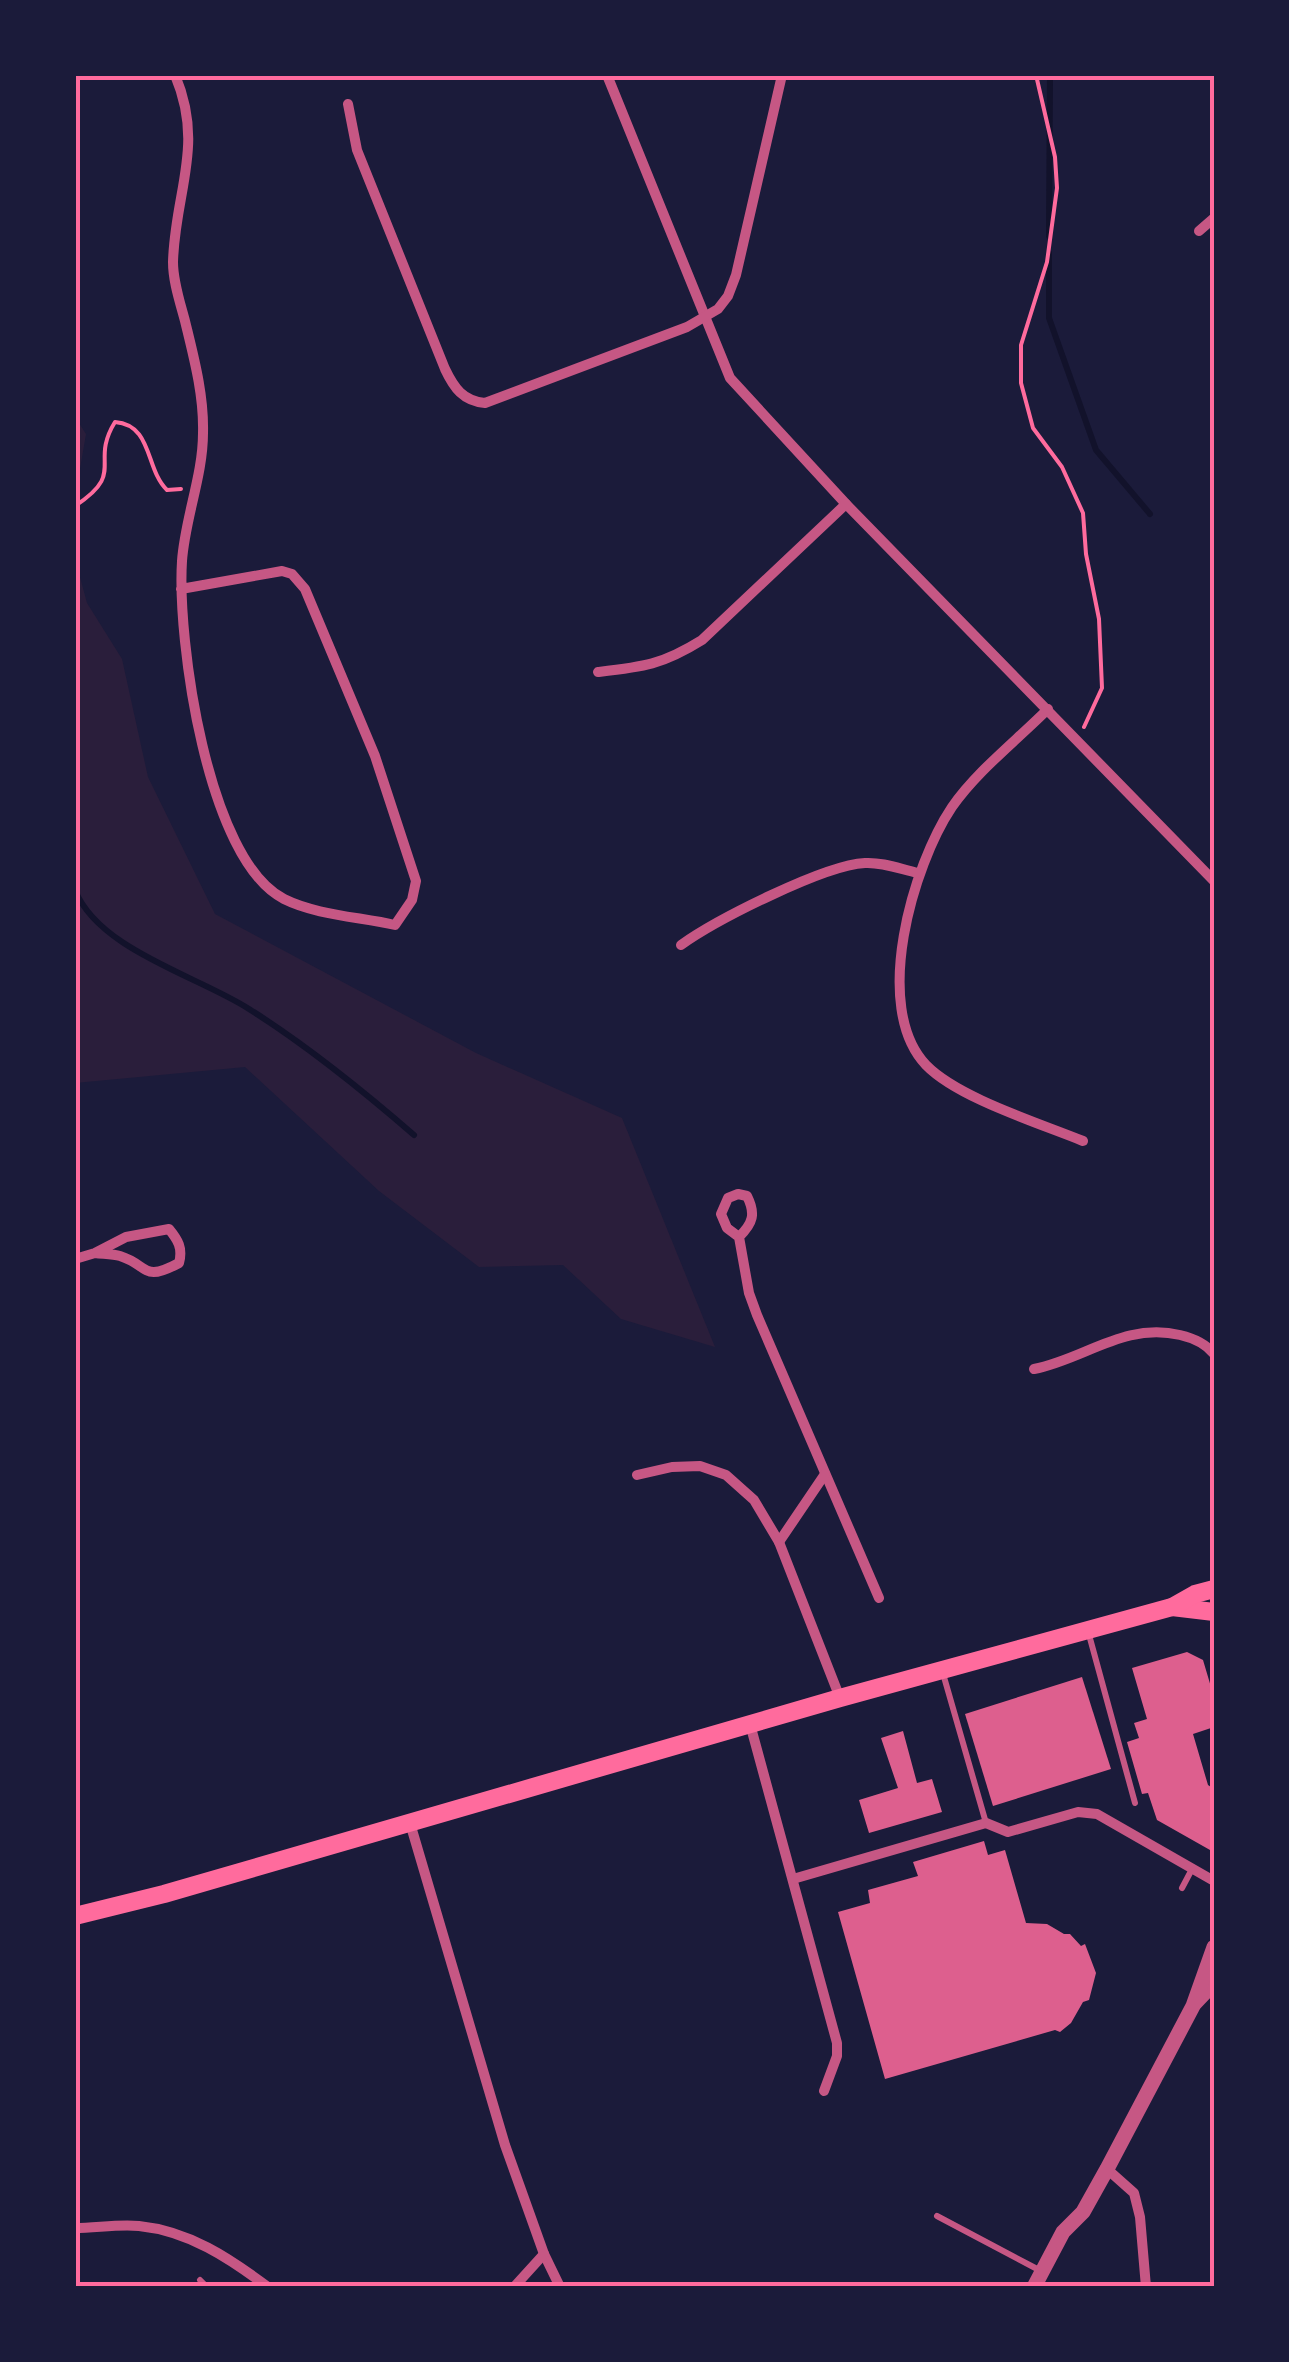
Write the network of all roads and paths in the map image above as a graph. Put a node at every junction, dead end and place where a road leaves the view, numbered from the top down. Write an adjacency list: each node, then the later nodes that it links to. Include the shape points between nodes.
1 (174, 75): 9 (street, via 189,122 173,264 202,405)
2 (607, 75): 8 (street)
3 (782, 75): 8 (street, via 736,275 728,296)
4 (1036, 75): 15 (path, via 1057,188 1047,262 1021,346 1021,383 1033,428 1062,467 1083,513 1099,619 1102,688)
5 (348, 104): 8 (street, via 357,150 460,394 485,403 512,395)
6 (1214, 218): 7 (street)
7 (1199, 231)
8 (704, 318): 10 (street, via 730,378)
9 (196, 488): 11 (path, via 167,490 142,434 115,422 106,438 104,482); 12 (street)
10 (846, 504): 13 (street, via 702,640 648,667); 14 (street)
11 (75, 506)
12 (180, 589): 12 (street, via 282,571 304,589 376,756 416,881 395,925 284,898 248,864 225,822 207,762)
13 (598, 672)
14 (1048, 710): 15 (street); 16 (street, via 958,799)
15 (1074, 738): 17 (street)
16 (918, 873): 18 (street, via 879,863 848,866 731,914); 19 (street, via 901,992 917,1054 969,1093)
17 (1214, 881)
18 (681, 945)
19 (1083, 1142)
20 (739, 1237): 25 (street, via 749,1294)
21 (95, 1253): 21 (street, via 126,1237 169,1228 181,1254 179,1263 144,1272 122,1256); 22 (street)
22 (75, 1258)
23 (1214, 1354): 24 (street, via 1191,1338 1143,1331)
24 (1034, 1370)
25 (825, 1474): 27 (street); 29 (street)
26 (637, 1475): 27 (street, via 687,1466 714,1469 754,1500)
27 (779, 1542): 34 (street)
28 (1214, 1589): 30 (main road)
29 (878, 1598)
30 (1172, 1607): 31 (main road); 32 (main road)
31 (1214, 1612)
32 (1088, 1630): 33 (main road); 36 (lane)
33 (942, 1669): 34 (main road); 38 (lane)
34 (840, 1698): 35 (main road)
35 (750, 1724): 37 (main road); 40 (street)
36 (1135, 1803)
37 (410, 1822): 43 (main road); 51 (street)
38 (986, 1822): 39 (street, via 1008,1832 1078,1812 1097,1814); 40 (street)
39 (1191, 1871): 41 (street); 42 (lane)
40 (793, 1879): 47 (street, via 838,2043)
41 (1214, 1881)
42 (1182, 1888)
43 (77, 1911)
44 (1214, 1947): 46 (street)
45 (1214, 1983): 46 (street)
46 (1193, 2006): 48 (street)
47 (824, 2091)
48 (1106, 2169): 52 (street); 59 (street, via 1134,2193)
49 (936, 2216): 52 (lane)
50 (75, 2228): 55 (street, via 138,2226 179,2234)
51 (544, 2254): 56 (street); 57 (street)
52 (1042, 2272): 58 (street)
53 (200, 2280): 54 (lane)
54 (207, 2287)
55 (268, 2287)
56 (514, 2287)
57 (560, 2287)
58 (1034, 2287)
59 (1146, 2287)

